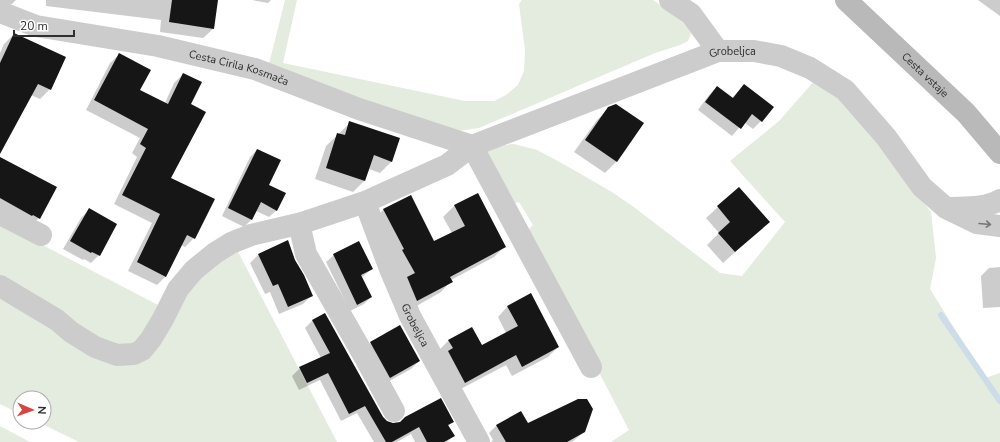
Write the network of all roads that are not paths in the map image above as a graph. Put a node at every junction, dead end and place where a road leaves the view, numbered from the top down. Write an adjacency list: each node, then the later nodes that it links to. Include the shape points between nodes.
1 (670, 0): 4 (street, via 691,14)
2 (846, 0): 6 (main road, Cesta vstaje, via 966,113)
3 (0, 12): 5 (street, Cesta Cirila Kosmača, via 36,26 158,46 255,69 359,109)
4 (718, 51): 5 (street, Grobeljca); 9 (street, Grobeljca, via 754,51 781,56 810,68 845,90 886,137 922,187)
5 (472, 146): 8 (street, Grobeljca, via 447,165); 15 (street)
6 (1000, 153)
7 (1000, 200): 9 (street, via 983,206)
8 (365, 202): 11 (street, Grobeljca); 17 (street, Grobeljca, via 410,316)
9 (946, 208): 12 (street, Grobeljca, one-way to 12, via 977,223)
10 (0, 214): 13 (street)
11 (302, 223): 14 (street, Grobeljca, via 251,235 215,253 194,270 178,289 155,332 142,350 134,354 117,355 95,347 57,320); 16 (street, via 300,232 306,254)
12 (1000, 226)
13 (41, 236)
14 (0, 286)
15 (591, 367)
16 (394, 411)
17 (479, 442)

